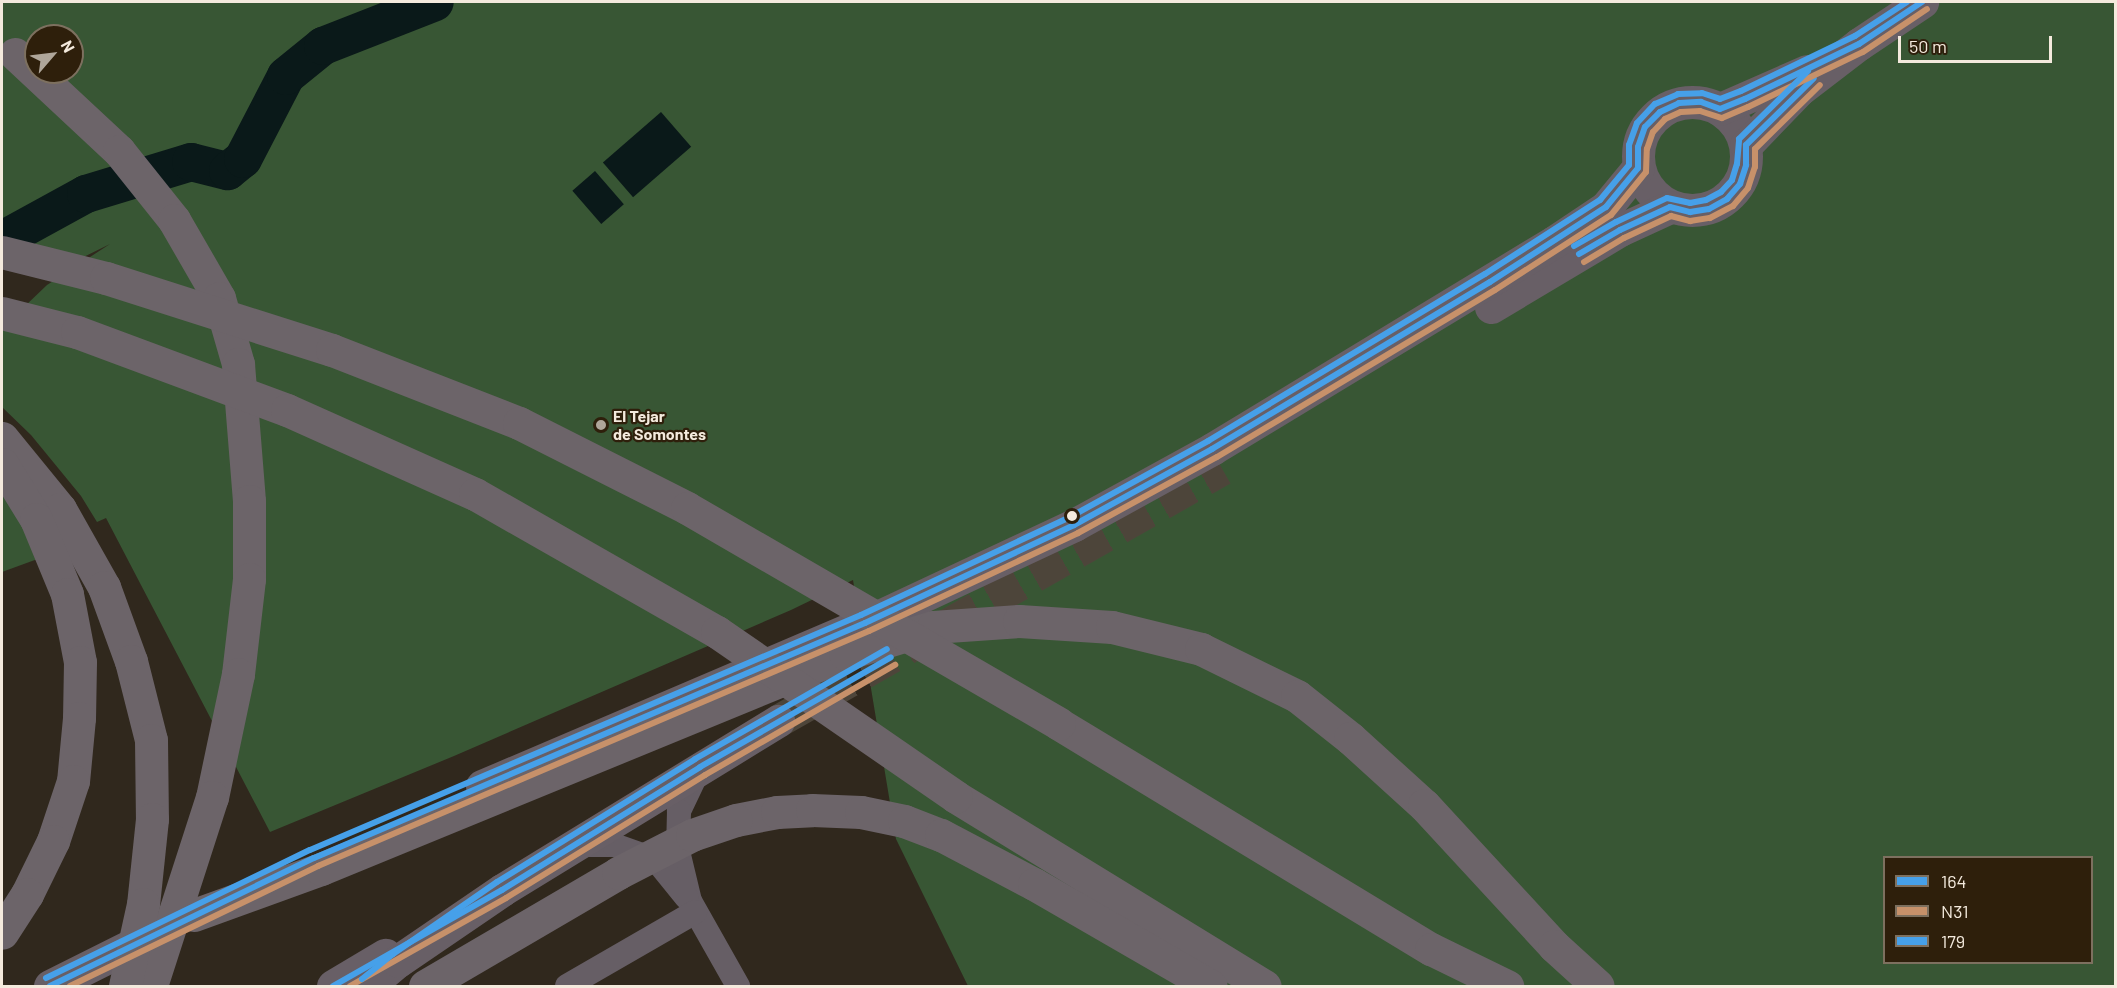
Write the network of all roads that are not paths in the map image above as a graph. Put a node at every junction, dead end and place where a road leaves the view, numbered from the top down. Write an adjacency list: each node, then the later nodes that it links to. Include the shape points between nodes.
1 (1922, 2): 2 (street)
2 (1859, 44): 4 (street); 5 (street, via 1799,90)
3 (8, 50): 22 (highway, bridge, via 119,152 174,220 219,298 238,364 249,501 249,579 238,674 212,797)
4 (1720, 109): 5 (street, via 1737,125); 6 (street, via 1701,102 1679,103 1660,112 1645,127 1638,147)
5 (1746, 146): 7 (street, via 1740,184 1727,200 1709,209 1690,212)
6 (1638, 168): 7 (street, via 1650,190); 18 (street, via 1606,207 1554,242 1212,449 1074,525 865,623 314,858)
7 (1670, 207): 12 (street, via 1620,230)
8 (2, 252): 30 (highway, bridge, via 106,278 332,350 519,423 687,508 1059,724 1431,949)
9 (2, 313): 29 (highway, bridge, via 77,332 287,410 475,494 717,632 956,797)
10 (2, 438): 21 (highway, bridge, via 60,509 104,587 131,662 151,740 152,819 143,904)
11 (2, 464): 19 (highway, via 36,519 67,594 80,662 73,781 53,841)
12 (1222, 469)
13 (778, 721): 14 (street)
14 (700, 767): 15 (street); 17 (street, via 679,811 678,851)
15 (574, 845): 16 (street); 17 (street, via 614,845 656,860)
16 (502, 890): 23 (street); 24 (street, via 398,961)
17 (692, 906): 26 (street); 27 (street)
18 (194, 915): 20 (street); 31 (highway, via 321,869 845,654 933,627 1019,621 1112,627 1202,649 1297,696 1424,805 1554,946)
19 (2, 933)
20 (50, 987)
21 (125, 987)
22 (152, 987)
23 (333, 987)
24 (368, 987)
25 (425, 987): 28 (highway, bridge, via 618,873 692,835 736,820 812,810 861,812 904,821 941,835 1034,884)
26 (567, 987)
27 (738, 987)
28 (1210, 987)
29 (1265, 987)
30 (1507, 987)
31 (1598, 987)

